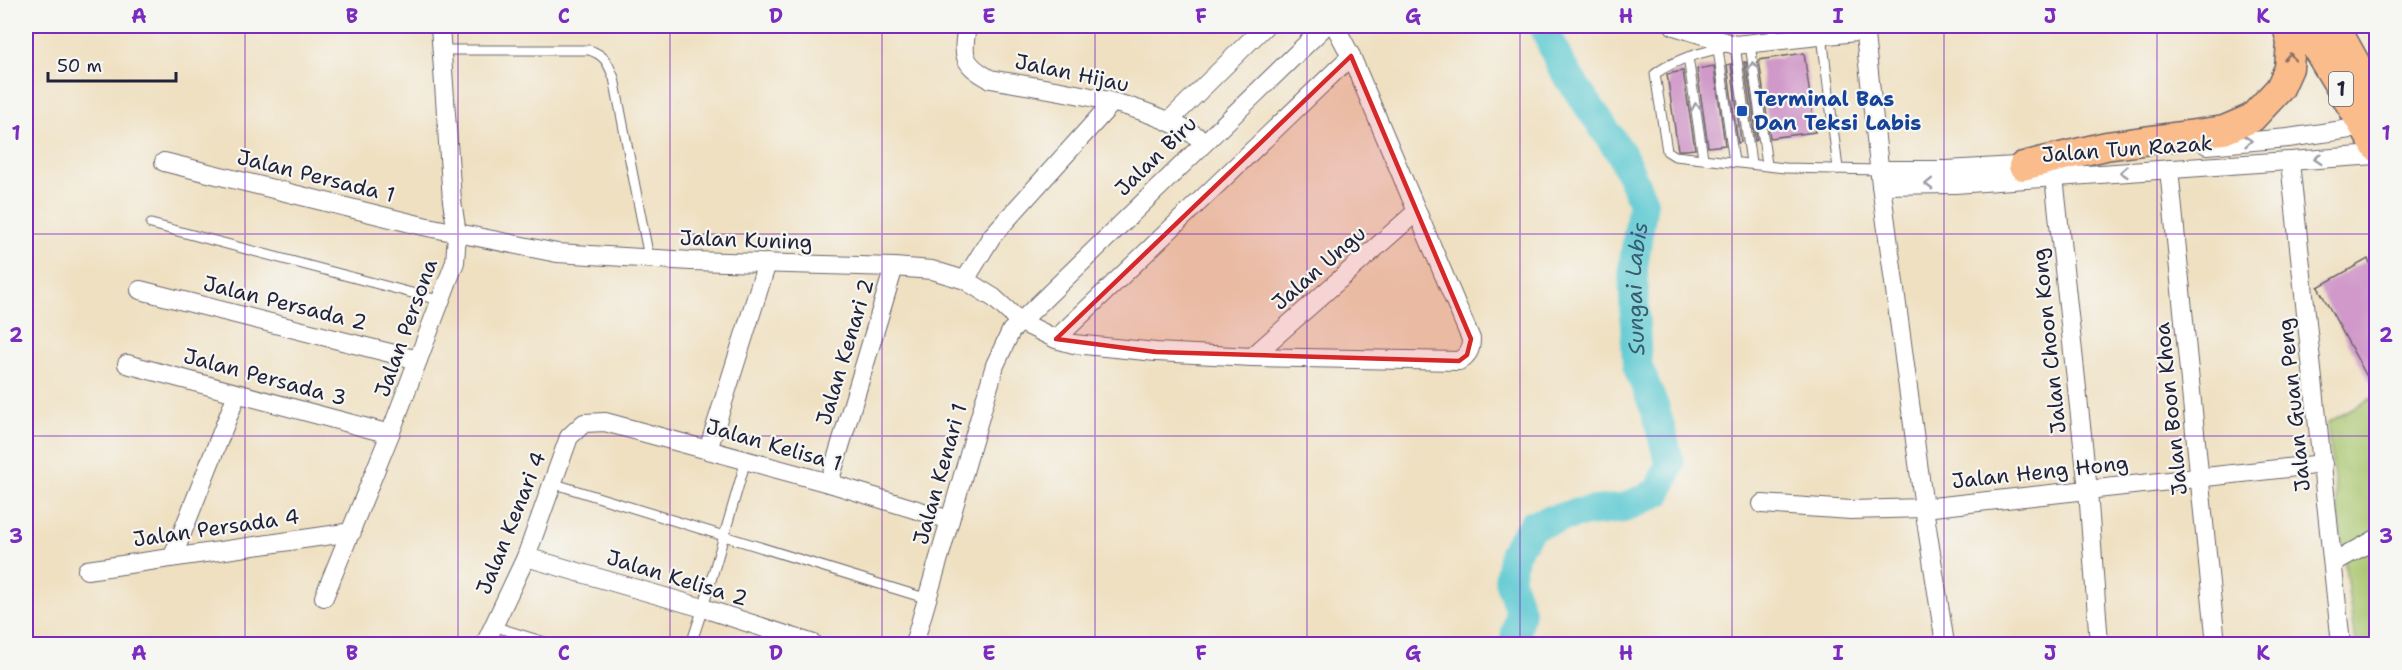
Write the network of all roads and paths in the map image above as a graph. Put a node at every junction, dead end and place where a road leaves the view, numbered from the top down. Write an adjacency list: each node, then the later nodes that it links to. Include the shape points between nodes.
1 (440, 26): 14 (street, Jalan Persona)
2 (967, 26): 19 (street, Jalan Hijau, via 963,49 966,60 990,79)
3 (1265, 26): 20 (street)
4 (1325, 26): 22 (street, Jalan Biru)
5 (1335, 26): 15 (street)
6 (1674, 26): 13 (street)
7 (2335, 26): 18 (highway)
8 (2343, 26): 17 (highway, 1)
9 (2299, 27): 21 (highway, 1); 30 (highway, one-way to 9, via 2106,146 2224,129 2252,118 2280,88)
10 (1864, 28): 12 (street); 34 (street)
11 (1774, 33): 12 (street); 13 (street)
12 (1822, 35): 31 (lane)
13 (1734, 46): 16 (lane); 26 (lane); 28 (lane); 29 (lane, one-way to 13)
14 (442, 50): 37 (street, Jalan Persona); 38 (lane, via 589,50 605,58 614,78)
15 (1351, 56): 35 (street); 45 (street)
16 (1688, 57): 24 (lane, one-way to 16); 24 (lane, via 1655,74 1667,151 1675,156)
17 (2376, 82)
18 (2376, 100)
19 (1112, 103): 20 (street, Jalan Hijau); 41 (street, via 992,236)
20 (1170, 120): 22 (street, Jalan Hijau)
21 (2372, 133): 30 (street, Jalan Tun Razak, one-way to 21, via 2166,149)
22 (1204, 141): 44 (street, Jalan Biru)
23 (2376, 155): 27 (street, Jalan Tun Razak, one-way to 27)
24 (1703, 158): 26 (lane)
25 (164, 162): 37 (street, Jalan Persada 1)
26 (1734, 162): 28 (lane)
27 (2290, 162): 32 (street, Jalan Tun Razak); 54 (street, Jalan Guan Peng)
28 (1751, 164): 29 (lane)
29 (1767, 165): 31 (lane)
30 (2023, 166): 34 (street, Jalan Tun Razak)
31 (1838, 169): 34 (lane)
32 (2169, 169): 33 (street, Jalan Tun Razak, one-way to 33); 55 (street, Jalan Boon Khoa)
33 (2054, 177): 34 (street, Jalan Tun Razak, one-way to 34, via 1955,184); 58 (street, Jalan Choon Kong)
34 (1880, 178): 60 (street)
35 (1416, 212): 46 (street, Jalan Ungu); 46 (street, Jalan Kuning, via 1471,339 1467,355 1448,362)
36 (151, 224): 43 (lane)
37 (457, 234): 38 (street, Jalan Kuning, via 557,253); 43 (street, Jalan Persona, via 455,262)
38 (650, 258): 39 (street, Jalan Kuning)
39 (767, 263): 40 (street, Jalan Kuning); 52 (street)
40 (894, 267): 41 (street, Jalan Kuning, via 932,270); 57 (street, Jalan Kenari 2)
41 (965, 280): 44 (street, Jalan Kuning, via 994,298)
42 (140, 290): 47 (street, Jalan Persada 2)
43 (442, 301): 47 (street, Jalan Persona)
44 (1019, 321): 45 (street, Jalan Kuning); 61 (street, Jalan Kenari 1, via 995,365)
45 (1056, 339): 46 (street, Jalan Kuning, via 1074,345)
46 (1252, 357)
47 (418, 360): 51 (street, Jalan Persona)
48 (127, 364): 49 (street, Jalan Persada 3)
49 (237, 394): 51 (street, Jalan Persada 3); 65 (street)
50 (584, 423): 52 (street, Jalan Kelisa 1, via 605,422); 56 (street, Jalan Kenari 4, via 569,437)
51 (390, 434): 62 (street, Jalan Persona)
52 (708, 450): 53 (street, Jalan Kelisa 1)
53 (746, 460): 57 (street, Jalan Kelisa 1); 63 (lane)
54 (2323, 464): 55 (street, Jalan Heng Hong); 67 (street, Jalan Guan Peng)
55 (2200, 477): 58 (street, Jalan Heng Hong); 80 (street, Jalan Boon Khoa)
56 (552, 483): 63 (lane); 66 (street, Jalan Kenari 4)
57 (829, 483): 61 (street, Jalan Kelisa 1)
58 (2088, 490): 60 (street, Jalan Heng Hong); 79 (street, Jalan Choon Kong)
59 (1762, 504): 60 (street, Jalan Heng Hong, via 1851,510)
60 (1924, 508): 78 (street)
61 (950, 520): 70 (street, Jalan Kenari 1)
62 (352, 532): 65 (street, Jalan Persada 4); 69 (street, Jalan Persona)
63 (724, 535): 70 (lane); 71 (lane)
64 (2376, 539): 67 (street)
65 (173, 556): 68 (street, Jalan Persada 4)
66 (526, 557): 71 (street, Jalan Kelisa 2); 72 (street, Jalan Kenari 4)
67 (2333, 563): 81 (street, Jalan Guan Peng)
68 (87, 570)
69 (324, 597)
70 (928, 599): 77 (street, Jalan Kenari 1)
71 (704, 608): 75 (lane); 76 (street, Jalan Kelisa 2)
72 (494, 626): 73 (street, Jalan Kenari 4); 74 (lane)
73 (485, 645)
74 (552, 645)
75 (691, 645)
76 (814, 645)
77 (914, 645)
78 (1945, 645)
79 (2099, 645)
80 (2217, 645)
81 (2341, 645)

